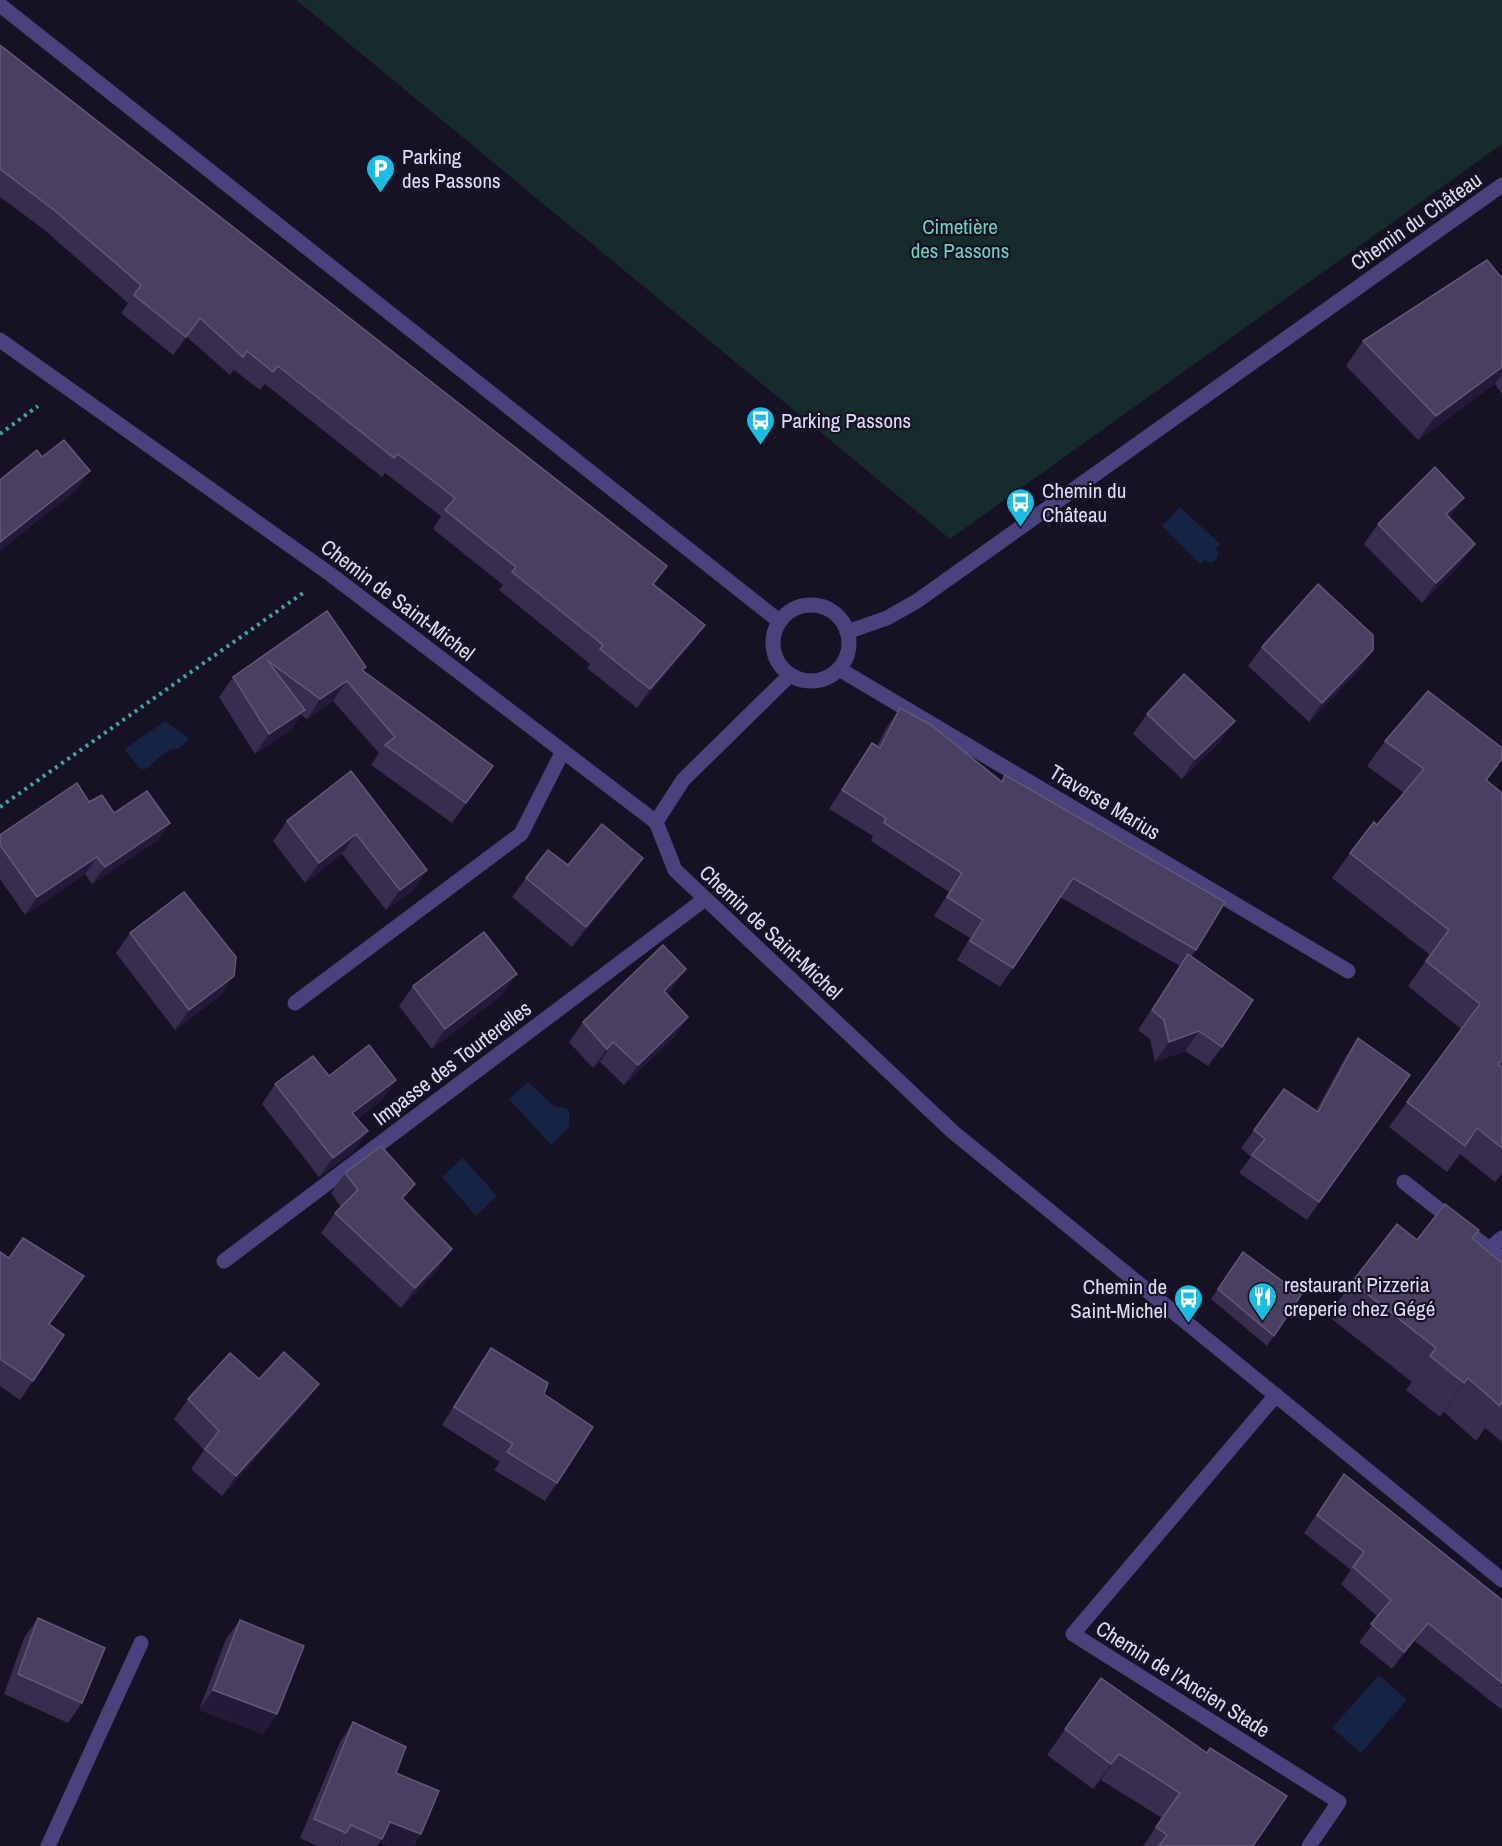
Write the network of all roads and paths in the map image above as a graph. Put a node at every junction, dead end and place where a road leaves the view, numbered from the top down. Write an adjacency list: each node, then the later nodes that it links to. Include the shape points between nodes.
1 (0, 5): 7 (street)
2 (1502, 185): 8 (street, Chemin du Château, via 917,601 887,618)
3 (0, 340): 4 (street, Chemin de Saint-Michel)
4 (65, 386): 5 (path); 6 (street, Chemin de Saint-Michel)
5 (0, 434)
6 (330, 574): 11 (street, Chemin de Saint-Michel); 12 (path)
7 (779, 621): 8 (street, via 799,606 812,604 837,614); 10 (street, via 772,644 781,667)
8 (848, 632): 9 (street, via 849,651)
9 (839, 669): 10 (street, via 825,679 813,681); 15 (street, Traverse Marius)
10 (790, 675): 13 (street, via 683,780)
11 (563, 751): 13 (street, Chemin de Saint-Michel); 16 (street, via 521,834)
12 (0, 807)
13 (656, 822): 14 (street, Chemin de Saint-Michel, via 675,870)
14 (705, 899): 21 (street, Impasse des Tourterelles); 22 (street, Chemin de Saint-Michel, via 953,1132)
15 (1348, 971)
16 (295, 1003)
17 (1404, 1182): 19 (street)
18 (1502, 1238): 19 (street)
19 (1489, 1249): 20 (street)
20 (1502, 1259)
21 (224, 1261)
22 (1276, 1395): 23 (street, Chemin de Saint-Michel); 26 (street, Chemin de l’Ancien Stade, via 1072,1634 1339,1802)
23 (1502, 1580)
24 (141, 1643): 25 (street)
25 (48, 1846)
26 (1309, 1846)

